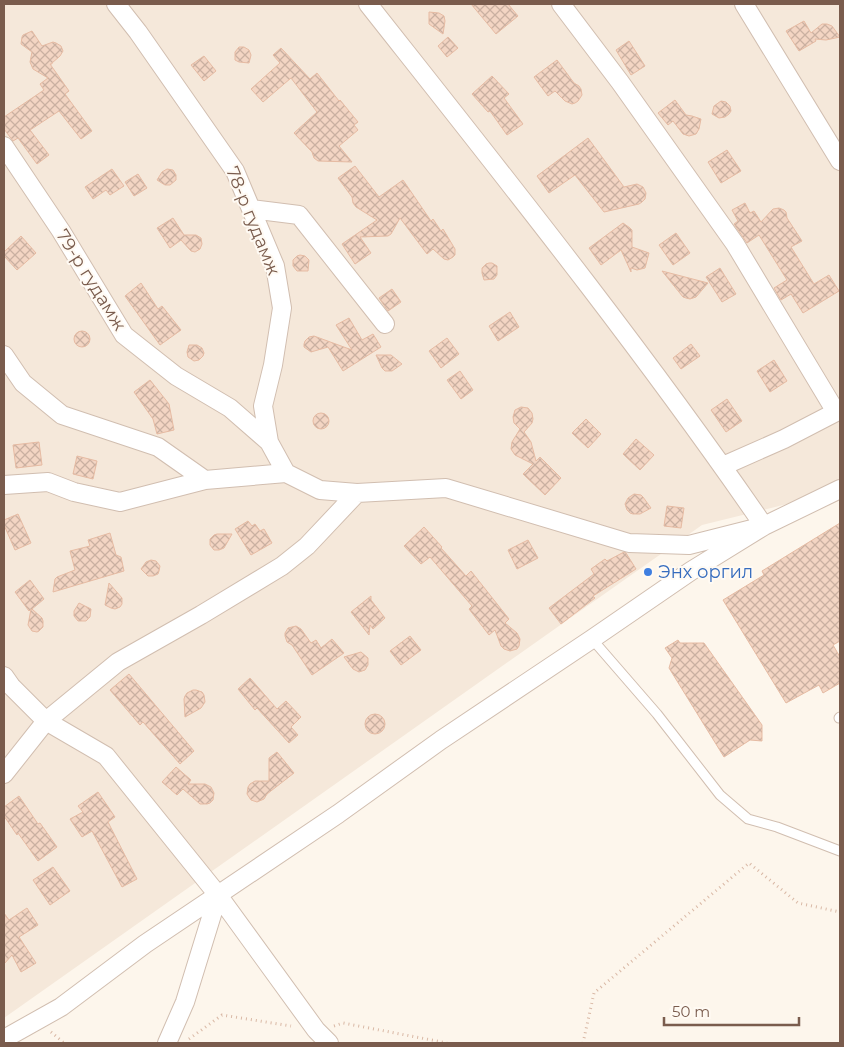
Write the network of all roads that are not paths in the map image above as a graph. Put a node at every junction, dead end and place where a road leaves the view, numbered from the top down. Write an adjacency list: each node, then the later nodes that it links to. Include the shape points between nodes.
1 (116, 4): 7 (street, 78-р гудамж, via 235,171)
2 (368, 4): 12 (street, via 544,226)
3 (561, 4): 10 (street, via 735,244)
4 (744, 4): 6 (street)
5 (4, 146): 11 (street, 79-р гудамж, via 61,231 124,335 176,376 230,408)
6 (840, 161)
7 (251, 209): 8 (street, via 299,215); 11 (street, 78-р гудамж, via 275,266 282,308 263,406)
8 (385, 324)
9 (4, 355): 14 (street, via 23,383 62,415 158,446)
10 (838, 411): 12 (street)
11 (269, 442): 13 (street, 79-р гудамж)
12 (723, 466): 18 (street)
13 (286, 473): 14 (street); 17 (street, via 320,490)
14 (205, 480): 15 (street, via 120,502 74,492 48,482)
15 (4, 485)
16 (840, 489): 18 (street)
17 (357, 493): 18 (street, via 446,488 629,543 690,546); 21 (street, via 307,546 282,566 118,662)
18 (764, 526): 19 (street)
19 (592, 639): 23 (lane, via 657,714 720,795 748,819); 24 (street)
20 (4, 676): 21 (street)
21 (46, 721): 22 (street); 24 (street, via 106,756)
22 (4, 774)
23 (840, 850)
24 (218, 895): 25 (street, via 145,944 61,1007); 26 (street, via 185,1002); 27 (street, via 316,1030)
25 (4, 1039)
26 (167, 1043)
27 (329, 1043)

